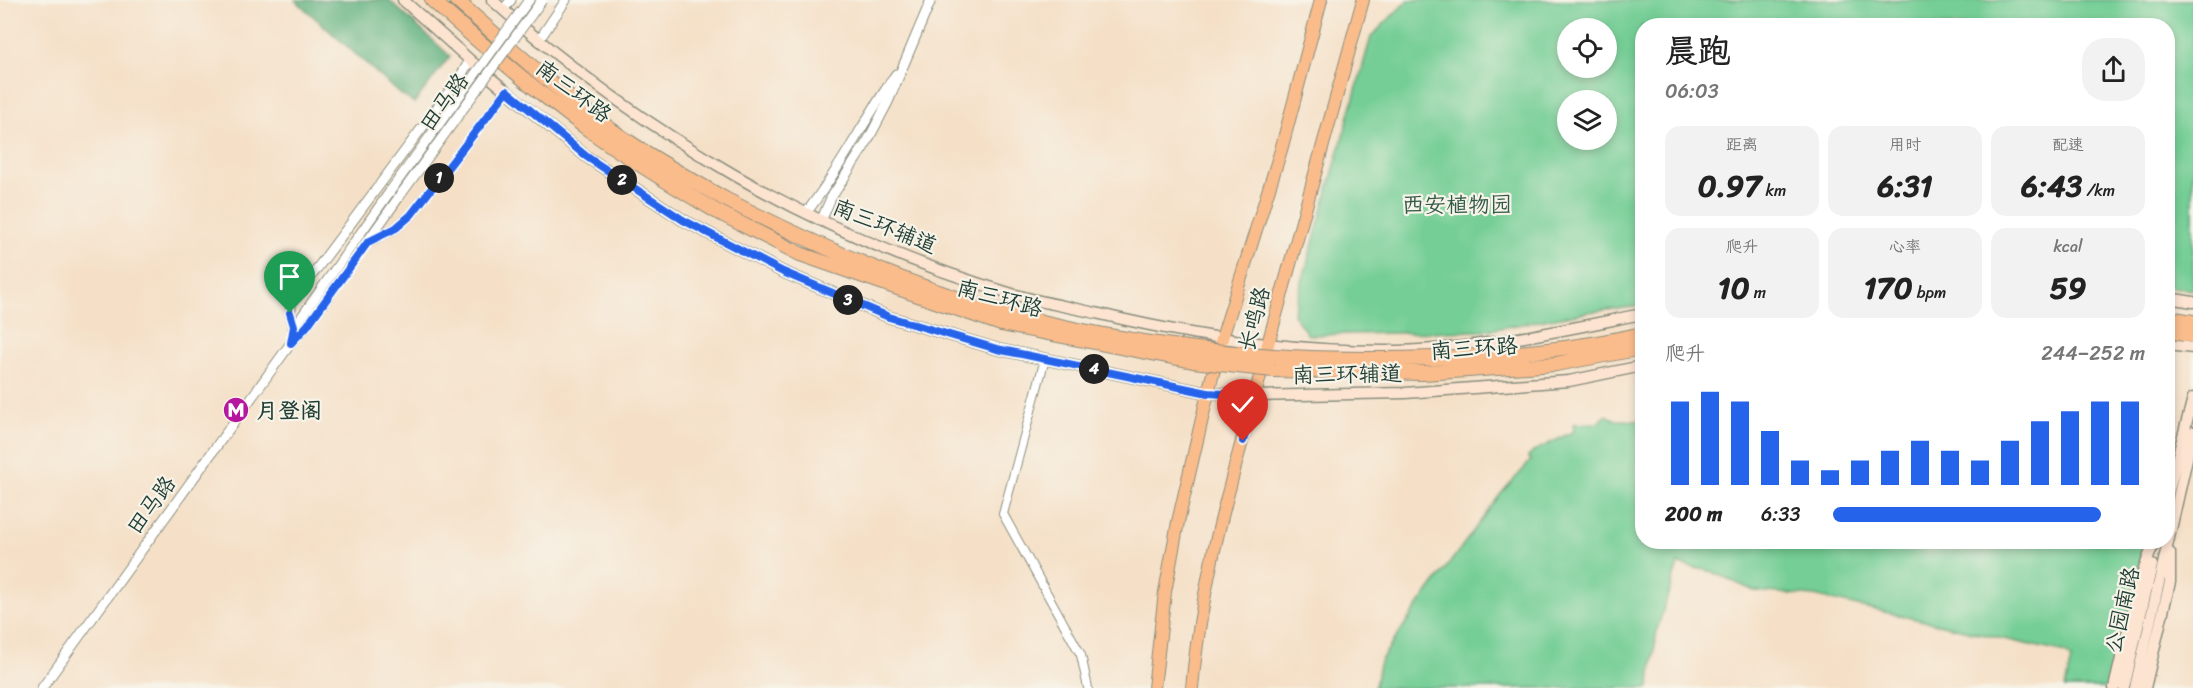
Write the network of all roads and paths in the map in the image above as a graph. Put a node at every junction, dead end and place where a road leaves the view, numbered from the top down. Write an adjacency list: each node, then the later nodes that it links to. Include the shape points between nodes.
1 (402, 0): 14 (main road, 南三环辅道)
2 (432, 0): 34 (highway, 南三环路, bridge, via 497,58 588,129 716,211 800,254 1001,324 1193,361 1273,370 1424,373 1556,364)
3 (456, 0): 27 (highway, 南三环路, bridge, via 611,129 723,198 786,231 928,287 1016,315 1128,340 1221,353 1314,359 1500,355)
4 (492, 0): 12 (main road, 南三环辅道)
5 (511, 0): 12 (street)
6 (529, 0): 25 (street, 田马路, bridge)
7 (542, 0): 19 (street, 田马路, bridge)
8 (566, 0): 13 (street)
9 (931, 0): 15 (street)
10 (1321, 0): 29 (main road, 长鸣路, via 1281,150)
11 (1363, 0): 31 (main road, 长鸣路)
12 (503, 10): 13 (main road, 南三环辅道)
13 (539, 40): 17 (main road, 南三环辅道, via 684,146)
14 (470, 60): 16 (main road, 南三环辅道); 25 (street, via 292,302)
15 (906, 60): 17 (street); 18 (street, via 867,142)
16 (507, 91): 19 (street, via 411,215 396,228); 35 (main road, 南三环辅道, via 596,164 683,220 783,272 889,317)
17 (806, 213): 18 (main road, 南三环辅道)
18 (821, 221): 29 (main road, 南三环辅道, via 1011,294 1147,326)
19 (368, 242): 30 (street, 田马路)
20 (2175, 299): 21 (main road)
21 (2193, 302)
22 (1635, 315): 31 (main road, 南三环辅道, via 1444,348 1385,351)
23 (2175, 319): 24 (highway)
24 (2193, 322)
25 (294, 326): 30 (street, 田马路)
26 (2175, 332): 28 (highway)
27 (1635, 335)
28 (2193, 336)
29 (1222, 338): 31 (main road, 南三环辅道); 37 (main road, 长鸣路)
30 (291, 343): 50 (street, 田马路)
31 (1268, 344): 38 (main road, 长鸣路)
32 (2175, 346): 33 (main road)
33 (2193, 348)
34 (1635, 349)
35 (1045, 359): 37 (main road, 南三环辅道); 51 (street, via 1003,514 1081,655)
36 (1635, 367): 38 (main road, 南三环辅道, via 1569,381 1405,393)
37 (1208, 393): 38 (main road, 南三环辅道); 52 (main road, 长鸣路, via 1165,592)
38 (1256, 396): 53 (main road, 长鸣路, via 1205,590)
39 (2193, 397): 42 (main road); 43 (main road)
40 (2193, 432): 44 (main road, 公园南路)
41 (2193, 445): 45 (main road)
42 (2175, 456)
43 (2175, 466)
44 (2175, 511)
45 (2175, 519)
46 (2153, 549): 54 (main road, via 2139,583)
47 (2154, 549): 55 (main road, 公园南路)
48 (2166, 549): 56 (main road, 公园南路)
49 (2171, 549): 57 (main road, via 2170,582)
50 (42, 688)
51 (1088, 688)
52 (1154, 688)
53 (1192, 688)
54 (2114, 688)
55 (2124, 688)
56 (2135, 688)
57 (2145, 688)

